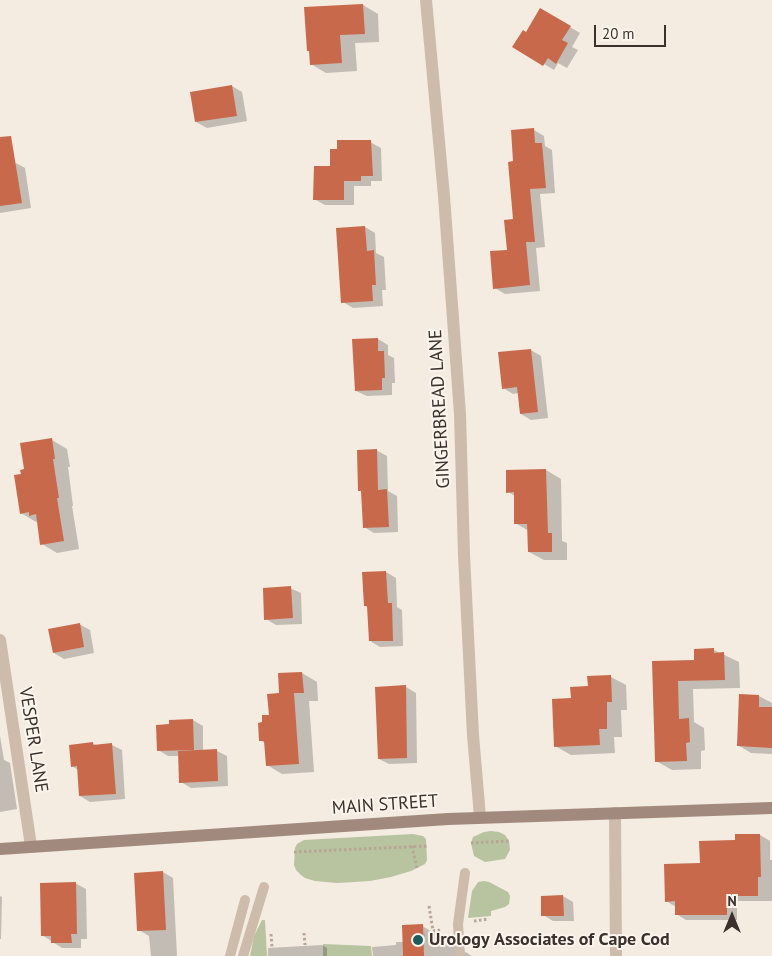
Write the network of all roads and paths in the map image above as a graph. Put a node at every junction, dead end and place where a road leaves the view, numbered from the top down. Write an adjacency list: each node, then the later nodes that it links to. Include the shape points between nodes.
1 (426, 0): 5 (street, GINGERBREAD LANE, via 459,404 473,735)
2 (0, 640): 8 (street, VESPER LANE)
3 (772, 808): 4 (main road, MAIN STREET)
4 (615, 813): 5 (main road, MAIN STREET); 28 (street)
5 (480, 817): 8 (main road, MAIN STREET)
6 (509, 841): 7 (path)
7 (471, 843)
8 (31, 846): 11 (main road, MAIN STREET)
9 (412, 846): 10 (path); 12 (path); 13 (path)
10 (427, 846)
11 (0, 849)
12 (294, 852)
13 (416, 868)
14 (465, 873): 27 (lane, via 458,924)
15 (264, 887): 26 (lane)
16 (245, 900): 25 (lane)
17 (429, 906): 18 (path, via 433,931)
18 (447, 930)
19 (304, 933): 23 (path)
20 (271, 934): 24 (path)
21 (423, 935): 22 (path)
22 (448, 935)
23 (305, 945)
24 (272, 947)
25 (230, 956)
26 (243, 956)
27 (460, 956)
28 (616, 956)

